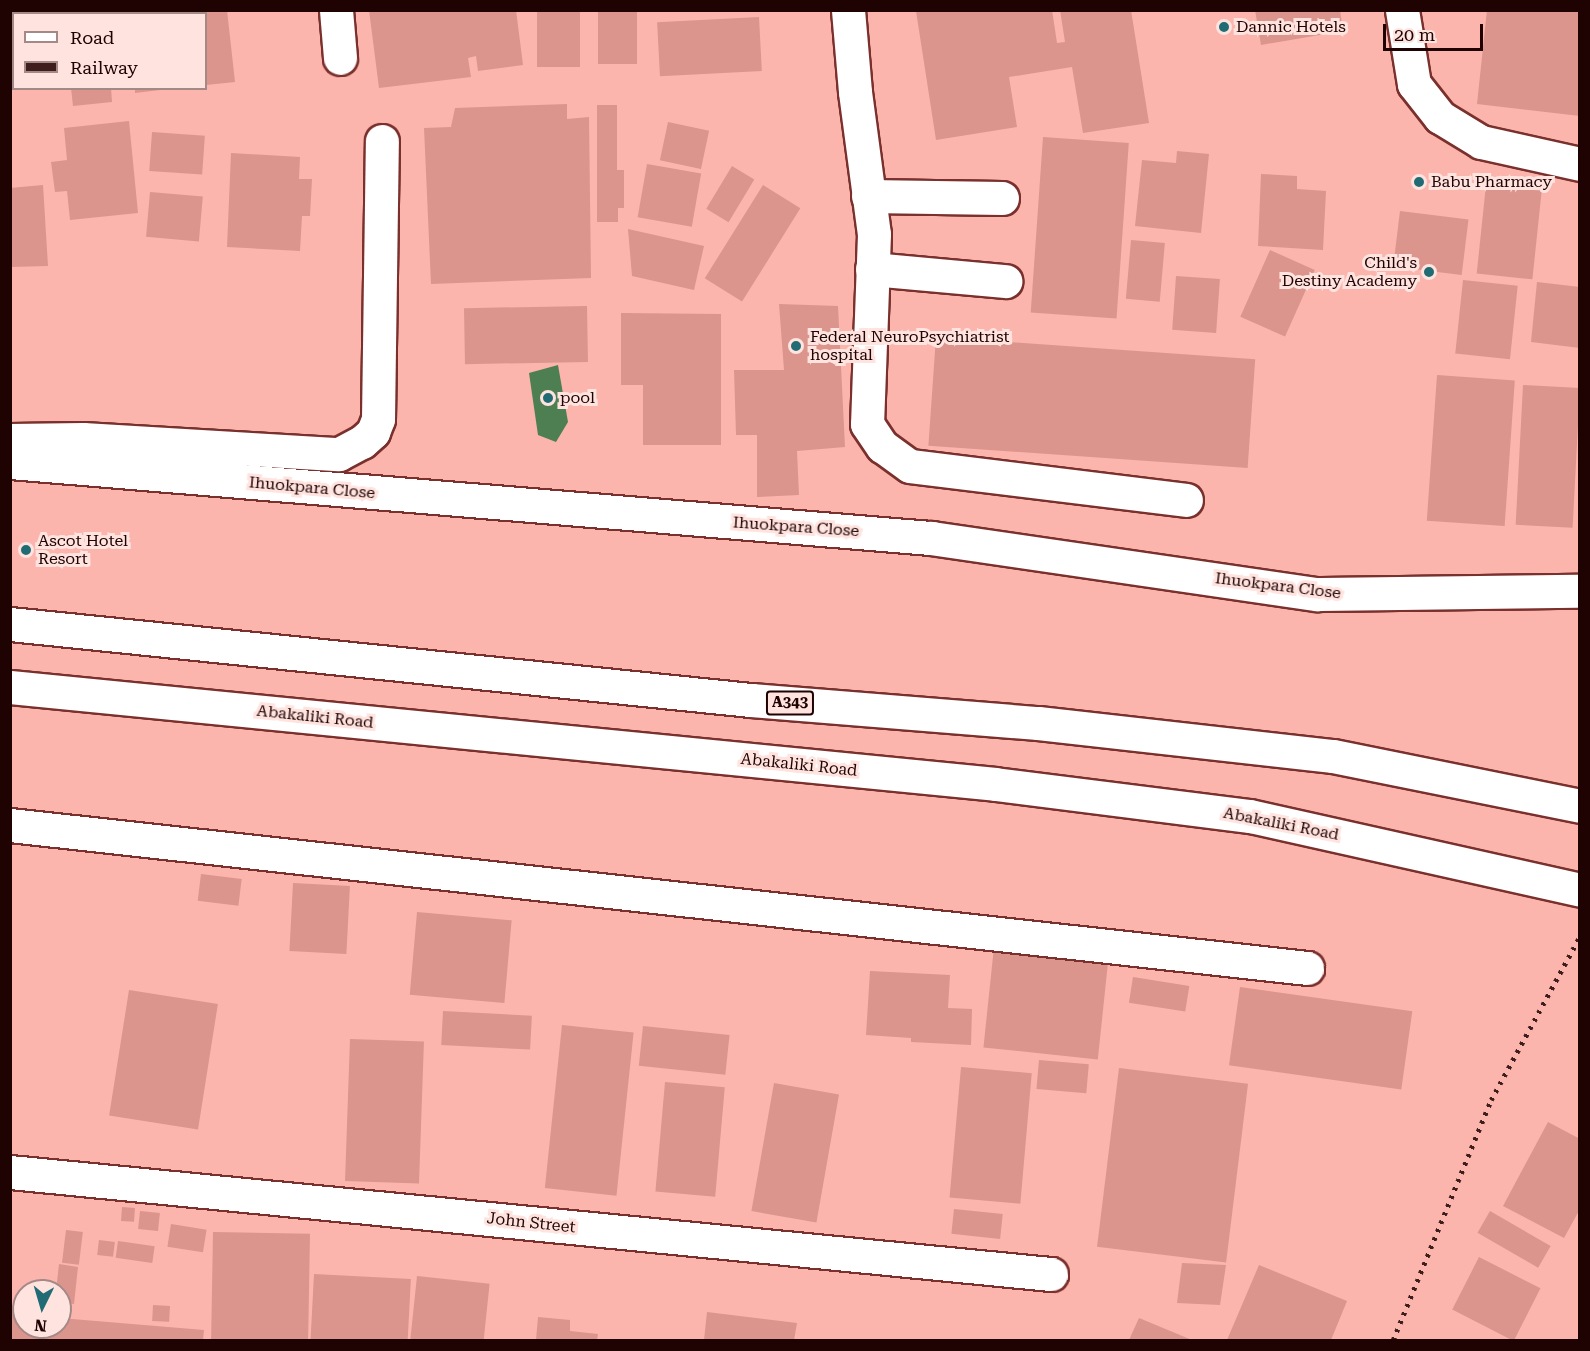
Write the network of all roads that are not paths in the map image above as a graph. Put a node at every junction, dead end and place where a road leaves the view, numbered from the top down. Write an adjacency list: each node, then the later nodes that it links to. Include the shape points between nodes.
1 (336, 10): 4 (main road)
2 (848, 10): 7 (main road)
3 (1402, 10): 6 (main road, via 1414,84 1440,117 1481,142)
4 (340, 58)
5 (382, 141): 11 (main road, via 378,419 373,432 362,442 339,454 82,439)
6 (1580, 164)
7 (868, 196): 8 (main road); 9 (main road, via 874,234)
8 (1002, 198)
9 (872, 269): 10 (main road); 13 (main road, via 867,424 882,446 910,466)
10 (1005, 281)
11 (10, 440)
12 (10, 462): 14 (main road, Ihuokpara Close, via 931,538 1317,594)
13 (1186, 500)
14 (1580, 591)
15 (10, 624): 17 (main road, A343, via 739,699 1038,723 1333,756)
16 (10, 687): 19 (main road, Abakaliki Road, via 995,784 1238,815)
17 (1573, 804)
18 (10, 825): 20 (main road)
19 (1580, 890)
20 (1306, 968)
21 (10, 1172): 22 (main road, John Street)
22 (1051, 1274)

